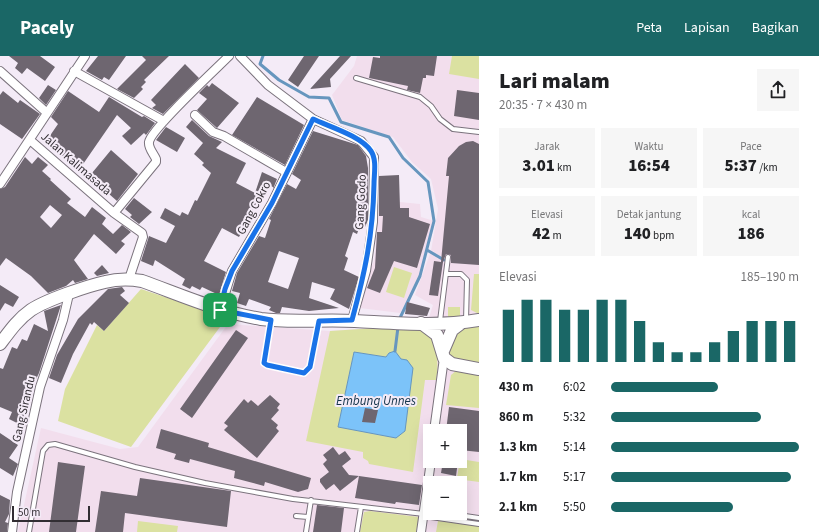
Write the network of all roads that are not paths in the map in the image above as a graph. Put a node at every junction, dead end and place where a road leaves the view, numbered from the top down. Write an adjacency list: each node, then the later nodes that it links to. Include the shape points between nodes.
1 (85, 56): 5 (street)
2 (229, 56): 10 (street)
3 (240, 56): 9 (street, Gang Godo, via 268,85)
4 (0, 71): 7 (street, Jalan Kalimasada)
5 (74, 71): 7 (street); 10 (street)
6 (356, 78): 11 (lane, via 420,97 453,129)
7 (46, 112): 12 (street, Jalan Kalimasada)
8 (195, 116): 13 (street, via 213,132)
9 (313, 119): 13 (street, Gang Cokro); 22 (street, Gang Godo, via 362,141 374,157 373,222 366,271)
10 (164, 121): 15 (street, via 149,140 156,162)
11 (479, 132)
12 (30, 140): 14 (street); 15 (street, Jalan Kalimasada)
13 (286, 172): 20 (street, Gang Cokro, via 272,203 232,271)
14 (0, 184)
15 (114, 213): 18 (street, Jalan Kalimasada, via 143,236)
16 (448, 257): 17 (lane)
17 (447, 274): 25 (lane, via 461,274 467,280); 26 (lane)
18 (129, 279): 19 (main road, via 106,282); 20 (main road, via 142,281)
19 (69, 294): 27 (main road, via 31,310 17,322); 41 (street, Gang Sirandu, via 63,320 40,387 17,492)
20 (220, 310): 21 (main road)
21 (271, 320): 24 (main road); 24 (lane, via 264,363 304,373 310,367)
22 (352, 320): 24 (main road); 26 (main road, via 421,323)
23 (479, 320): 25 (main road)
24 (319, 321)
25 (463, 323): 26 (main road); 28 (main road, via 452,330)
26 (438, 329): 28 (main road)
27 (0, 344)
28 (443, 354): 29 (main road, via 452,364); 30 (street)
29 (479, 369)
30 (435, 424)
31 (311, 500): 32 (lane); 36 (lane); 42 (lane, via 205,483 48,444 43,451)
32 (361, 507): 33 (lane); 44 (lane)
33 (423, 513)
34 (296, 516): 36 (lane)
35 (467, 516): 37 (lane)
36 (308, 517): 43 (lane)
37 (479, 518)
38 (425, 520): 45 (street)
39 (460, 520): 40 (lane)
40 (479, 524)
41 (12, 532)
42 (29, 532)
43 (306, 532)
44 (357, 532)
45 (422, 532)

